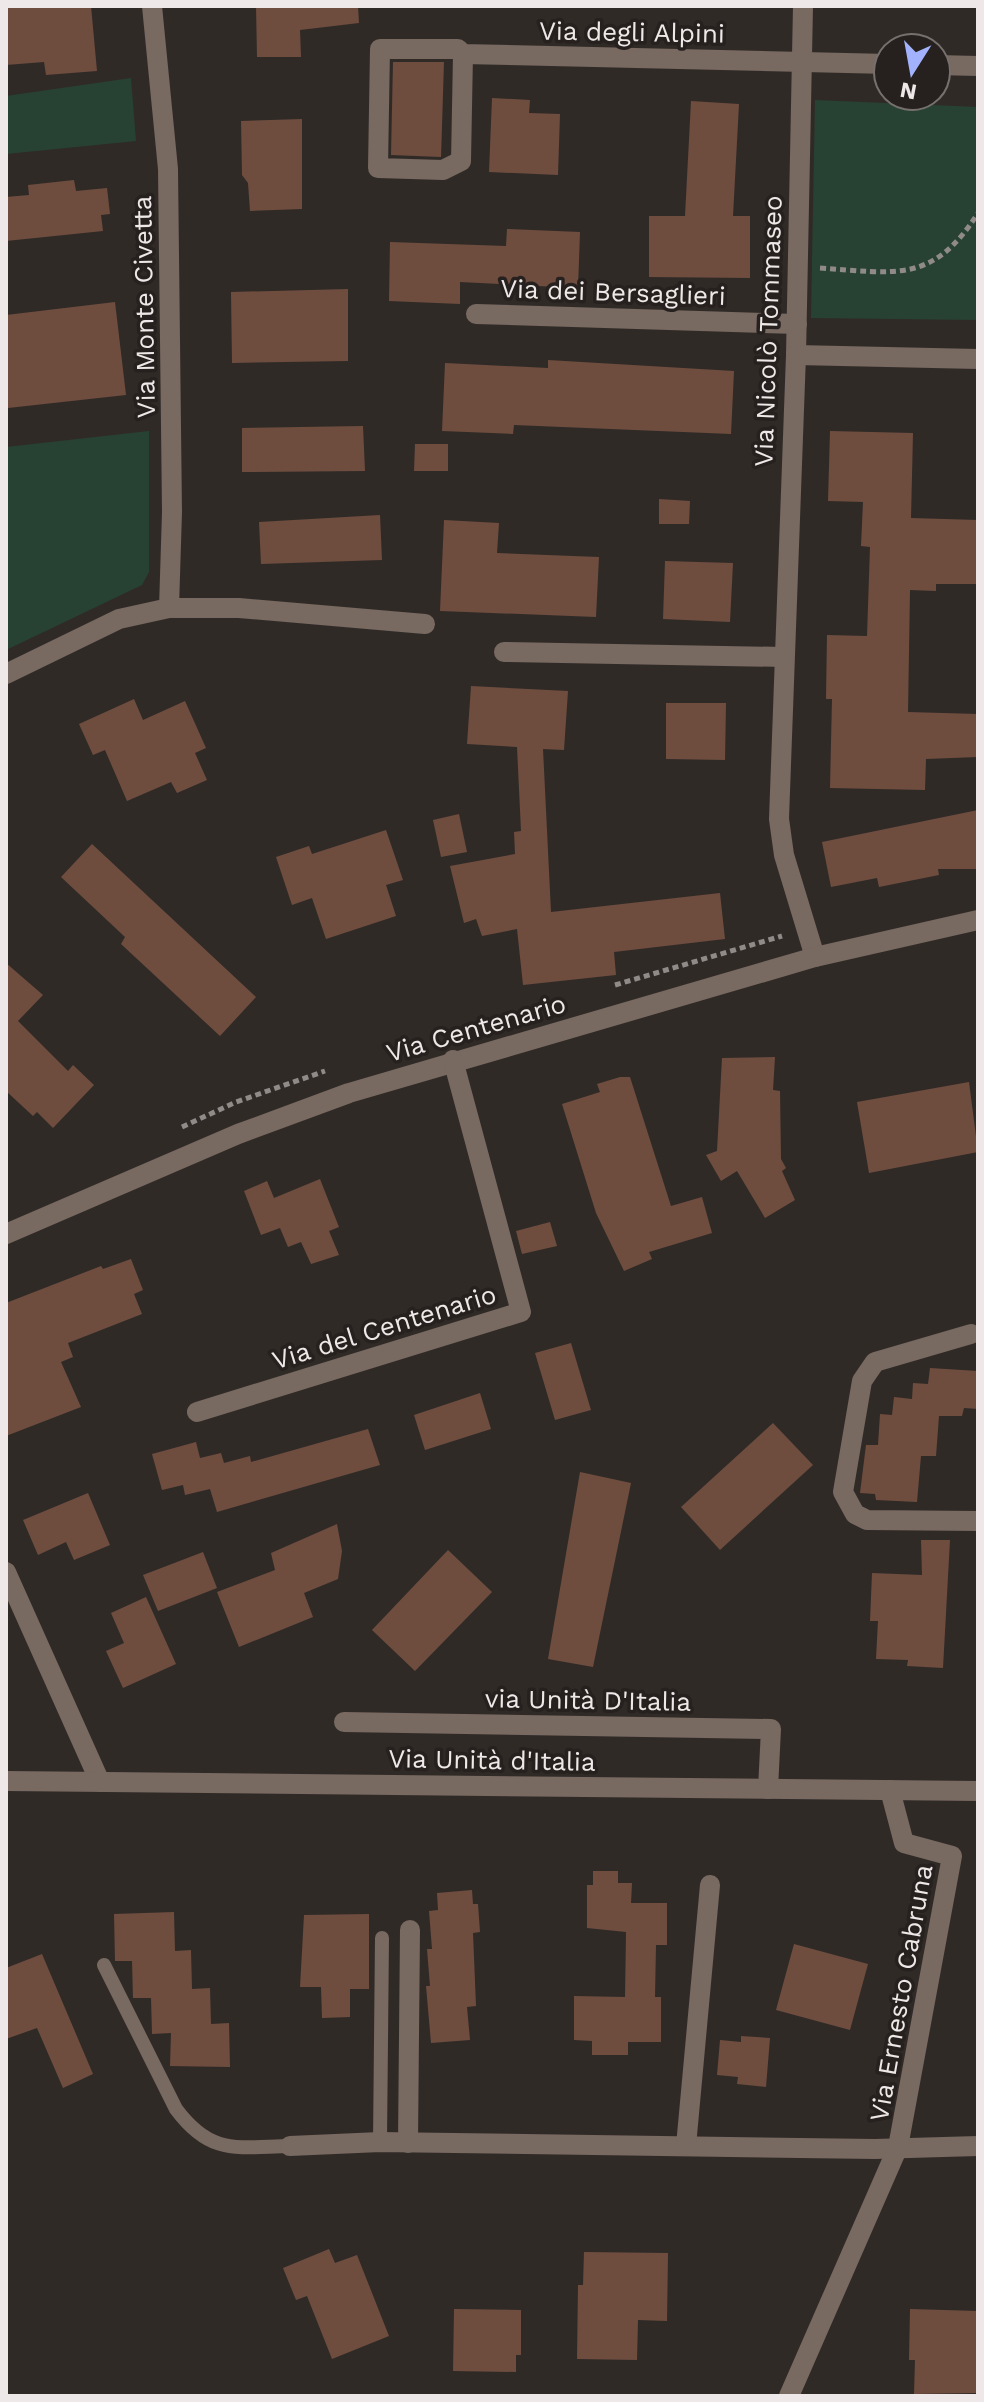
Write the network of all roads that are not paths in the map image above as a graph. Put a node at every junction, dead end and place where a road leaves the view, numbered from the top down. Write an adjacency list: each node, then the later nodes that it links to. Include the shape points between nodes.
1 (152, 6): 12 (street, Via Monte Civetta, via 168,169)
2 (803, 6): 4 (street, Via Nicolò Tommaseo)
3 (463, 54): 3 (street, Via degli Alpini, via 461,161 443,170 378,168 380,49 458,49); 4 (street, Via degli Alpini)
4 (800, 62): 5 (street, Via degli Alpini); 9 (street, Via Nicolò Tommaseo)
5 (872, 64)
6 (952, 65): 7 (street)
7 (978, 66)
8 (476, 314): 9 (street, Via dei Bersaglieri)
9 (797, 324): 10 (street, Via Nicolò Tommaseo)
10 (796, 355): 11 (street); 15 (street, Via Nicolò Tommaseo)
11 (978, 359)
12 (169, 608): 13 (street, via 239,608); 16 (street, via 119,619)
13 (425, 624)
14 (504, 652): 15 (street)
15 (784, 657): 18 (street, Via Nicolò Tommaseo, via 779,819 784,855)
16 (6, 674)
17 (978, 920): 18 (street, Via Centenario)
18 (815, 957): 19 (street, Via Centenario)
19 (453, 1060): 20 (street, Via Centenario, via 238,1134); 22 (street, Via del Centenario, via 521,1312)
20 (6, 1234)
21 (971, 1334): 23 (street, via 875,1362 862,1381 843,1492 855,1514 867,1520)
22 (197, 1412)
23 (978, 1521)
24 (6, 1572): 27 (street)
25 (344, 1722): 28 (street, via Unità D'Italia, via 771,1729)
26 (6, 1781): 27 (street, Via Unità d'Italia)
27 (100, 1782): 28 (street, Via Unità d'Italia)
28 (768, 1789): 29 (street, Via Unità d'Italia)
29 (890, 1790): 30 (street, Via Unità d'Italia); 40 (street, Via Ernesto Cabruna, via 904,1843 952,1856)
30 (978, 1791)
31 (710, 1885): 38 (street)
32 (410, 1930): 36 (street)
33 (382, 1938): 35 (lane)
34 (104, 1965): 37 (lane, via 189,2126 222,2148)
35 (380, 2142): 36 (street, Via Ernesto Cabruna); 37 (street, Via Ernesto Cabruna)
36 (408, 2143): 38 (street, Via Ernesto Cabruna)
37 (290, 2146)
38 (686, 2146): 40 (street, Via Ernesto Cabruna)
39 (978, 2146): 40 (street, Via Ernesto Cabruna)
40 (898, 2147): 41 (street, Via Ernesto Cabruna)
41 (789, 2396)

